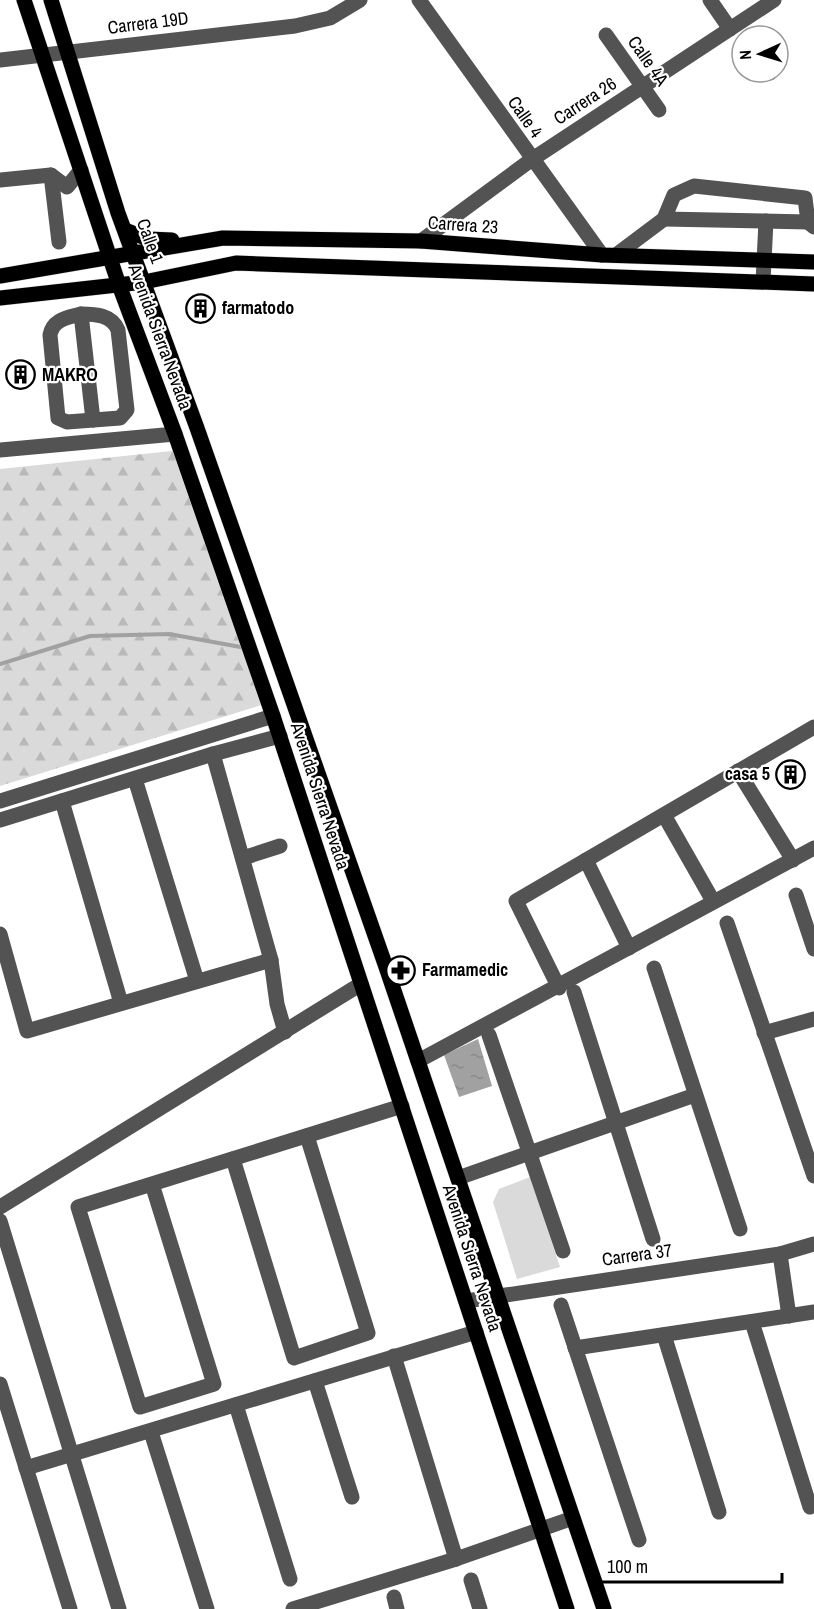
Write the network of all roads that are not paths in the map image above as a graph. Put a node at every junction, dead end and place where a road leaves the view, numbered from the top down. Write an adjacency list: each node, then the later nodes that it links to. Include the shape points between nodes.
1 (24, 0): 12 (main road, Avenida Sierra Nevada)
2 (51, 0): 11 (main road)
3 (360, 0): 11 (street, Carrera 19D, via 330,18 295,26)
4 (419, 0): 16 (street, Calle 4)
5 (710, 0): 7 (street)
6 (774, 0): 8 (street, Carrera 26)
7 (732, 24)
8 (744, 24)
9 (730, 34): 14 (street, Carrera 26)
10 (606, 35): 14 (street, Calle 4A)
11 (68, 52): 12 (street, Carrera 19D); 25 (main road, Calle 1)
12 (43, 55): 13 (street); 17 (main road, Avenida Sierra Nevada)
13 (0, 60)
14 (641, 88): 15 (street, Calle 4A); 16 (street, Carrera 26)
15 (658, 110)
16 (531, 160): 27 (street, Carrera 26); 30 (street, Calle 4)
17 (81, 170): 18 (street, via 67,186); 31 (main road, Avenida Sierra Nevada)
18 (51, 175): 19 (street); 28 (street)
19 (0, 180)
20 (745, 192): 21 (street, via 694,186 675,195); 22 (street); 24 (street, via 806,198)
21 (664, 219): 22 (street); 30 (street)
22 (745, 221): 23 (street)
23 (766, 221): 24 (street); 32 (street)
24 (811, 224)
25 (125, 230): 26 (main road, via 158,241); 29 (main road, Calle 1)
26 (223, 238): 27 (main road, Carrera 23); 29 (main road, Carrera 23)
27 (422, 241): 30 (main road, Carrera 23)
28 (59, 243)
29 (134, 254): 31 (main road, Carrera 23); 35 (main road, Calle 1)
30 (609, 255): 32 (main road, Carrera 23)
31 (110, 258): 34 (main road, Carrera 23); 38 (main road, Avenida Sierra Nevada)
32 (763, 261): 33 (main road, Carrera 23); 36 (street)
33 (814, 262)
34 (0, 276)
35 (144, 282): 36 (main road, via 236,263); 38 (main road); 77 (main road, Avenida Sierra Nevada)
36 (763, 282): 37 (main road)
37 (814, 284)
38 (119, 285): 39 (main road); 43 (main road, Avenida Sierra Nevada)
39 (0, 298)
40 (81, 314): 41 (street); 41 (street, via 102,315 116,324 127,405 126,414 120,418); 42 (street, via 58,321 50,335 57,412 62,422)
41 (93, 420): 42 (street)
42 (67, 422): 44 (street)
43 (175, 434): 44 (street); 46 (main road, Avenida Sierra Nevada)
44 (71, 443): 45 (street)
45 (0, 450)
46 (273, 716): 48 (main road, Avenida Sierra Nevada); 52 (street)
47 (814, 727): 50 (street)
48 (280, 736): 49 (street); 70 (main road, Avenida Sierra Nevada)
49 (213, 754): 51 (street); 58 (street)
50 (738, 771): 54 (street); 60 (street)
51 (135, 779): 53 (street); 69 (street)
52 (0, 801)
53 (62, 801): 55 (street); 72 (street)
54 (664, 815): 59 (street); 62 (street)
55 (0, 820)
56 (280, 846): 58 (street)
57 (814, 848): 60 (street)
58 (243, 858): 67 (street)
59 (586, 860): 65 (street); 71 (street, via 516,902)
60 (793, 860): 62 (street)
61 (796, 895): 66 (street)
62 (713, 901): 65 (street)
63 (728, 923): 75 (street)
64 (0, 934): 72 (street, via 27,1031)
65 (629, 948): 71 (street)
66 (814, 949)
67 (271, 960): 69 (street); 74 (street)
68 (654, 969): 78 (street)
69 (197, 981): 72 (street)
70 (361, 984): 74 (street); 79 (main road, Avenida Sierra Nevada)
71 (566, 990): 77 (street); 80 (street)
72 (121, 1003)
73 (814, 1019): 75 (street)
74 (285, 1032): 87 (street)
75 (764, 1033): 84 (street)
76 (489, 1035): 82 (street)
77 (418, 1061): 85 (main road, Avenida Sierra Nevada)
78 (695, 1095): 80 (street); 89 (street)
79 (402, 1106): 81 (street); 95 (main road, Avenida Sierra Nevada)
80 (617, 1123): 82 (street); 90 (street)
81 (307, 1136): 83 (street); 83 (street, via 368,1333 294,1358)
82 (529, 1154): 85 (street); 92 (street)
83 (232, 1159): 86 (street)
84 (814, 1175)
85 (458, 1178): 94 (main road, Avenida Sierra Nevada)
86 (153, 1184): 86 (street, via 214,1384 140,1407 78,1207)
87 (0, 1207)
88 (0, 1221): 108 (street)
89 (740, 1229)
90 (653, 1239)
91 (814, 1245): 93 (street, Carrera 37)
92 (563, 1251)
93 (780, 1254): 94 (street, Carrera 37); 98 (street)
94 (498, 1295): 95 (street, Carrera 37); 113 (main road, Avenida Sierra Nevada)
95 (466, 1301): 100 (main road, Avenida Sierra Nevada)
96 (561, 1305): 102 (street)
97 (814, 1312): 98 (street)
98 (789, 1316): 99 (street)
99 (752, 1322): 101 (street); 111 (street)
100 (476, 1332): 103 (street); 114 (main road, Avenida Sierra Nevada)
101 (664, 1335): 102 (street); 112 (street)
102 (575, 1348): 115 (street)
103 (394, 1356): 104 (street); 116 (street)
104 (315, 1381): 106 (street); 110 (street)
105 (0, 1384): 109 (street)
106 (236, 1405): 107 (street); 117 (street)
107 (151, 1431): 108 (street); 121 (street)
108 (72, 1455): 109 (street); 120 (street)
109 (26, 1468): 119 (street)
110 (352, 1497)
111 (810, 1507)
112 (719, 1512)
113 (573, 1518): 114 (street); 125 (main road, Avenida Sierra Nevada)
114 (541, 1530): 116 (street); 124 (main road, Avenida Sierra Nevada)
115 (639, 1540)
116 (456, 1558): 122 (street)
117 (290, 1579)
118 (471, 1580): 123 (street)
119 (70, 1609)
120 (119, 1609)
121 (207, 1609)
122 (293, 1609)
123 (480, 1609)
124 (567, 1609)
125 (604, 1609)

